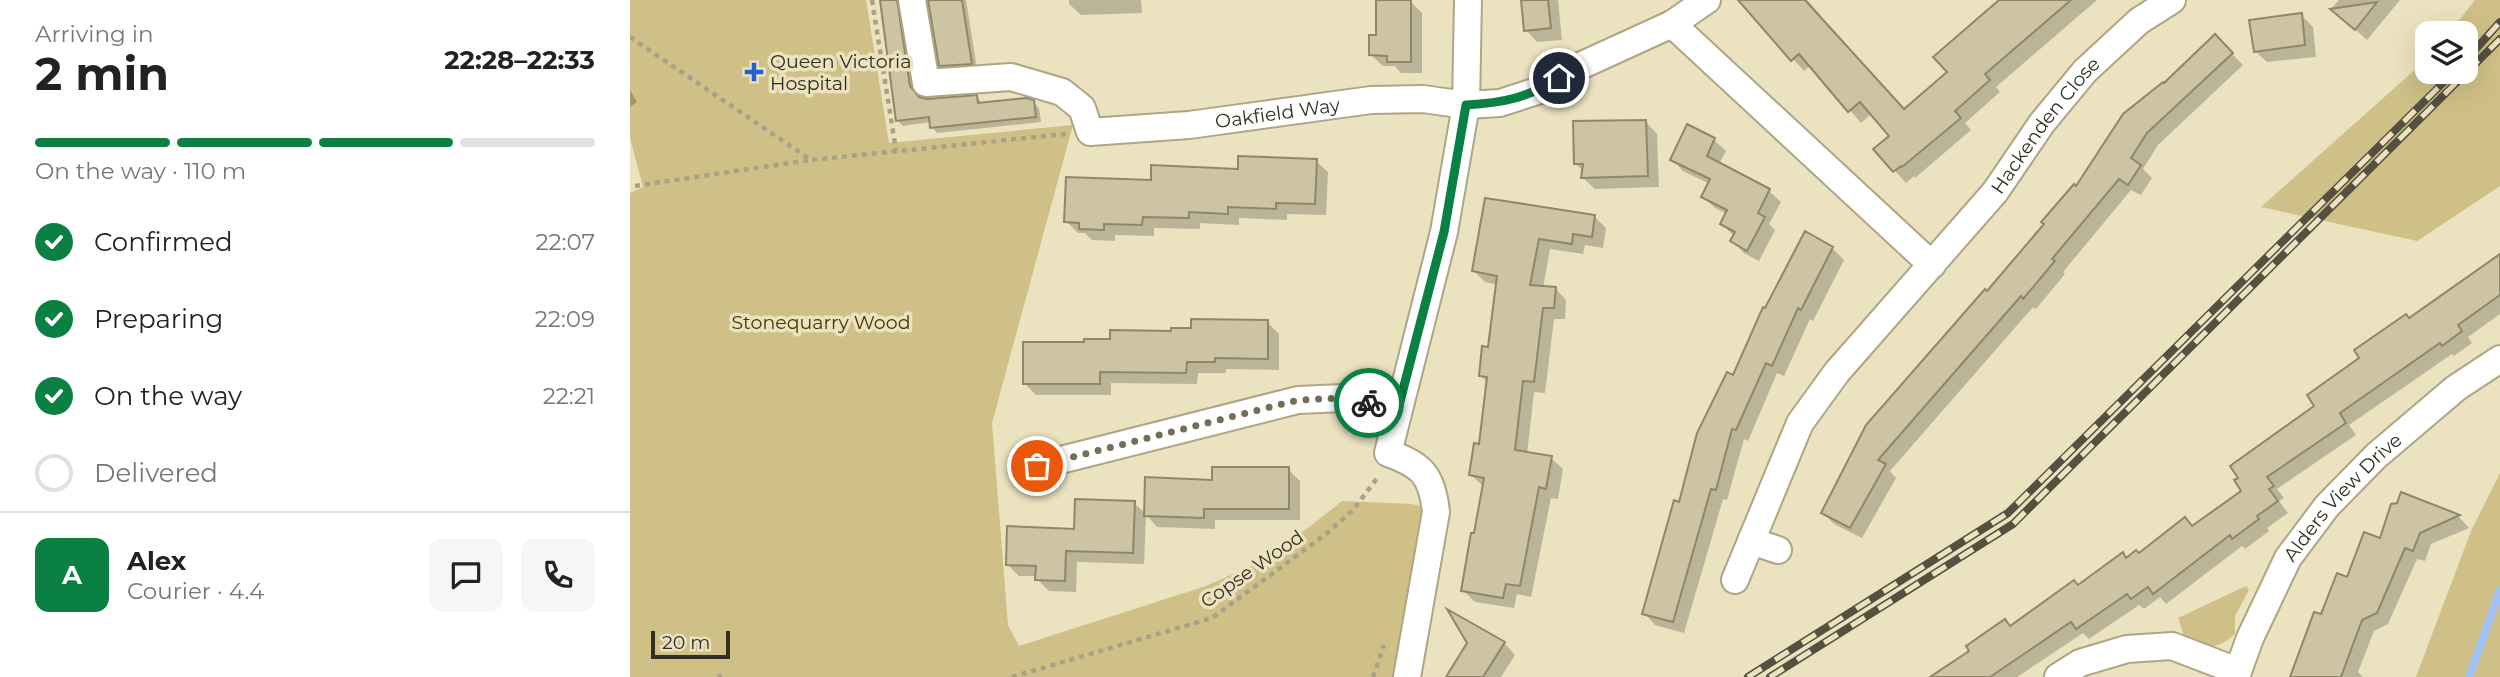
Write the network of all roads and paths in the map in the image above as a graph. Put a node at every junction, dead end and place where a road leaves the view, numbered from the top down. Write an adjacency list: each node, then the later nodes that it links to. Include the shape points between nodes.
1 (872, 0): 10 (path)
2 (912, 0): 9 (street, via 926,83 1011,77 1062,92 1082,108)
3 (1468, 0): 8 (street)
4 (1707, 0): 6 (street, Oakfield Way)
5 (2172, 0): 13 (street, Hackenden Close, via 2139,21 2085,71 1995,192)
6 (1672, 24): 8 (street, Oakfield Way, via 1578,67 1540,90 1500,103); 13 (street)
7 (630, 37): 11 (path)
8 (1466, 105): 9 (street, Oakfield Way, via 1423,99 1371,100 1189,125); 15 (street, via 1444,232)
9 (1090, 132): 10 (path)
10 (896, 150): 11 (path)
11 (811, 160): 12 (path)
12 (635, 186)
13 (1933, 265): 18 (street, Hackenden Close, via 1837,372 1801,423)
14 (2500, 359): 21 (street, Alders View Drive, via 2456,388 2376,456 2327,506 2288,558)
15 (1398, 409): 16 (street); 17 (street, via 1343,398 1298,400)
16 (1388, 453): 22 (path, Copse Wood, via 1377,478 1353,510 1212,618); 23 (street, via 1423,470 1434,492 1436,512)
17 (1037, 466)
18 (1751, 541): 19 (street); 20 (street, Hackenden Close)
19 (1778, 550)
20 (1735, 580)
21 (2236, 674): 24 (street, via 2172,646 2127,649 2080,663)
22 (1012, 677)
23 (1408, 677)
24 (2058, 677)

